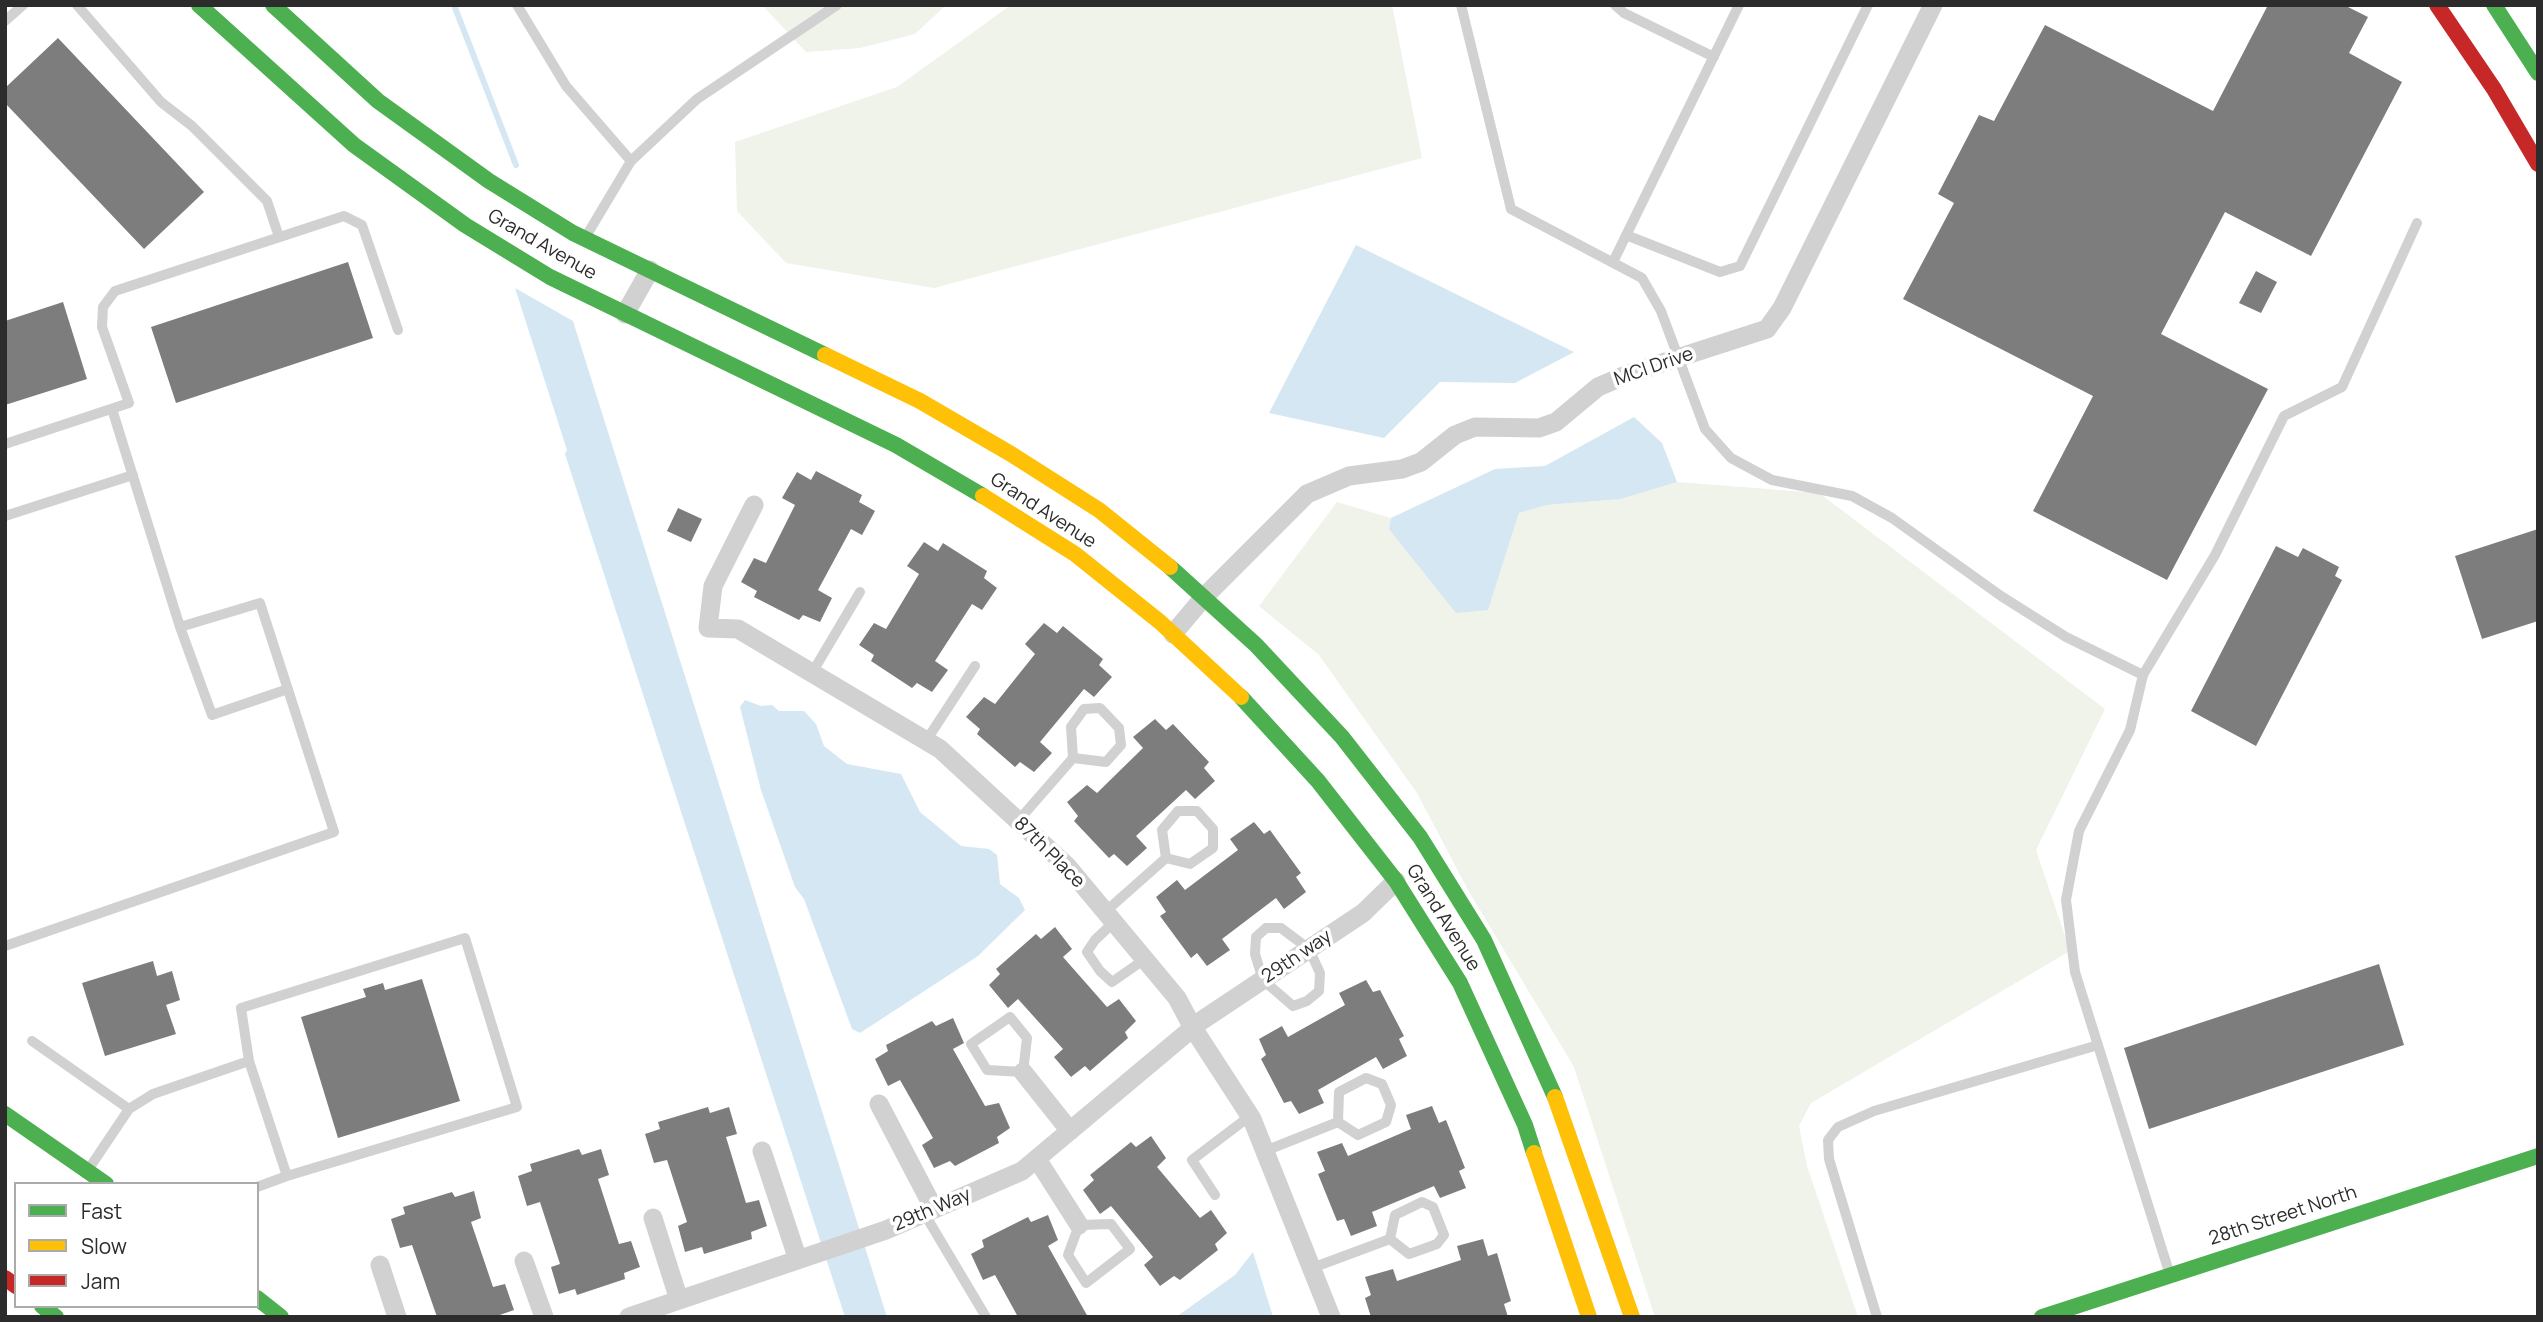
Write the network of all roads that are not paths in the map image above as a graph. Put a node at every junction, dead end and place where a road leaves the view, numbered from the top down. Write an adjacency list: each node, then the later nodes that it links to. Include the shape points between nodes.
1 (23, 5): 14 (lane)
2 (77, 5): 21 (lane, via 161,102 202,135 267,201)
3 (273, 5): 22 (main road, Grand Avenue, via 378,101 489,181)
4 (517, 5): 17 (lane, via 566,86)
5 (837, 5): 17 (lane, via 697,99)
6 (1461, 5): 23 (lane, via 1511,209)
7 (1615, 5): 15 (lane)
8 (1739, 5): 15 (lane)
9 (1868, 5): 20 (lane, via 1740,266 1720,272)
10 (1933, 5): 27 (street, MCI Drive, via 1782,308 1767,329)
11 (2437, 5): 18 (main road)
12 (2494, 5): 16 (main road)
13 (203, 6): 25 (main road, Grand Avenue, via 354,145 465,225 550,277)
14 (5, 21)
15 (1714, 57): 20 (lane)
16 (2538, 73)
17 (631, 161): 22 (lane)
18 (2538, 164)
19 (2417, 223): 39 (lane, via 2342,387 2284,416 2215,555)
20 (1626, 235): 23 (lane)
21 (279, 237): 26 (lane, via 344,216 362,225); 28 (lane, via 115,291 103,307 102,327 129,403)
22 (584, 238): 24 (main road, Grand Avenue)
23 (1613, 262): 27 (lane, via 1642,278 1661,312)
24 (650, 270): 25 (street); 34 (main road, Grand Avenue, via 920,401 1011,454 1098,510)
25 (625, 314): 36 (main road, Grand Avenue, via 897,445 1075,554)
26 (398, 330)
27 (1677, 358): 34 (street, MCI Drive, via 1598,387 1556,422 1539,428 1475,428 1455,435 1412,465 1349,476 1307,494); 39 (lane, via 1705,429 1731,458 1772,480 1852,496 1892,518 2066,637)
28 (112, 409): 29 (lane); 30 (lane)
29 (5, 444)
30 (133, 475): 32 (lane); 35 (lane)
31 (754, 505): 38 (street, 87th Place, via 713,586 708,628 738,629)
32 (5, 516)
33 (860, 592): 38 (lane)
34 (1204, 597): 36 (street, MCI Drive); 44 (main road, Grand Avenue, via 1342,737)
35 (180, 627): 40 (lane, via 212,715); 40 (lane, via 260,603)
36 (1173, 634): 46 (main road, Grand Avenue, via 1232,688 1318,781)
37 (975, 666): 41 (lane)
38 (812, 673): 41 (street, 87th Place)
39 (2143, 675): 54 (lane, via 2130,730 2079,831 2066,900 2075,972)
40 (288, 689): 48 (lane, via 334,832)
41 (926, 741): 43 (street, 87th Place)
42 (1073, 758): 42 (lane, via 1071,727 1084,709 1100,708 1119,728 1121,746 1106,762); 43 (lane)
43 (1018, 821): 47 (street, 87th Place, via 1068,867)
44 (1432, 856): 46 (main road); 90 (main road, Grand Avenue, via 1484,940 1527,1029)
45 (1166, 858): 45 (lane, via 1189,864 1213,848 1213,829 1197,811 1178,811 1162,830); 47 (lane)
46 (1395, 881): 49 (street, 29th way, via 1363,913); 89 (main road, Grand Avenue, via 1460,984 1503,1072)
47 (1110, 917): 50 (street, 87th Place); 50 (lane, via 1087,952 1100,971 1112,982)
48 (5, 946)
49 (1309, 949): 51 (street, 29th way); 51 (lane, via 1281,928 1266,928 1256,937 1255,954); 51 (lane, via 1320,972 1319,991 1307,1001 1293,1006)
50 (1145, 959): 52 (street, 87th Place, via 1177,998)
51 (1263, 980): 52 (street, 29th way)
52 (1193, 1028): 60 (street, 87th Place); 62 (street, 29th Way)
53 (32, 1041): 58 (lane)
54 (2098, 1045): 80 (lane); 91 (lane, via 1874,1111 1838,1127 1828,1140 1829,1159)
55 (249, 1061): 58 (lane, via 153,1094); 68 (lane); 68 (lane, via 241,1008 466,937 517,1107)
56 (1023, 1072): 56 (lane, via 1027,1038 1010,1017 971,1044 987,1070); 62 (street)
57 (879, 1104): 72 (street)
58 (129, 1109): 67 (lane)
59 (5, 1114): 67 (main road)
60 (1250, 1116): 64 (street, 87th Place); 71 (lane, via 1192,1160)
61 (1338, 1122): 61 (lane, via 1339,1092 1366,1078 1382,1084 1391,1105 1386,1122 1358,1135); 64 (lane)
62 (1070, 1132): 66 (street, 29th Way)
63 (762, 1151): 76 (street)
64 (1265, 1151): 79 (street, 87th Place)
65 (2538, 1156): 80 (main road, 28th Street North)
66 (1037, 1159): 72 (street, 29th Way, via 1022,1171); 74 (street)
67 (88, 1171): 69 (main road)
68 (287, 1177): 70 (lane)
69 (103, 1182)
70 (259, 1186)
71 (1215, 1195)
72 (929, 1211): 76 (street, 29th Way); 87 (lane)
73 (653, 1217): 82 (street)
74 (1079, 1225): 74 (lane, via 1111,1224 1130,1249 1086,1283 1068,1255)
75 (1390, 1239): 75 (lane, via 1395,1215 1422,1202 1433,1207 1444,1235 1437,1244 1409,1254); 79 (lane)
76 (798, 1260): 82 (street, 29th Way)
77 (524, 1261): 85 (street)
78 (380, 1265): 84 (street)
79 (1312, 1268): 88 (street, 87th Place)
80 (2170, 1275): 92 (main road, 28th Street North)
81 (259, 1300): 83 (main road)
82 (679, 1300): 86 (street, 29th Way)
83 (281, 1317)
84 (397, 1317)
85 (544, 1317)
86 (629, 1317)
87 (986, 1317)
88 (1331, 1317)
89 (1589, 1317)
90 (1632, 1317)
91 (1877, 1317)
92 (2042, 1317)

